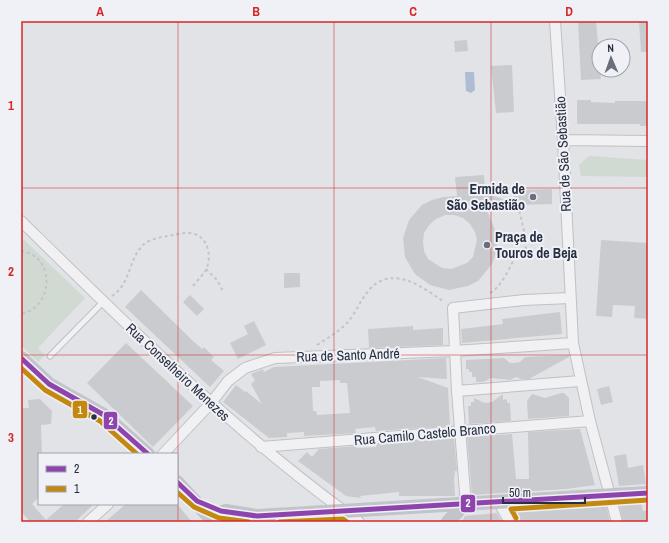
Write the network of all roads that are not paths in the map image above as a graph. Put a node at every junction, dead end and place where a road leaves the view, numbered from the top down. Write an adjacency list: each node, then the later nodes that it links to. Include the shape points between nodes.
1 (555, 21): 2 (street, Rua de São Sebastião)
2 (563, 140): 3 (street); 5 (street, Rua de São Sebastião)
3 (648, 141)
4 (21, 221): 6 (street, Rua Conselheiro Menezes)
5 (570, 298): 7 (street, Rua de São Sebastião); 8 (street, via 453,308)
6 (103, 302): 9 (lane); 13 (street, Rua Conselheiro Menezes)
7 (573, 343): 8 (street, Rua de Santo André); 11 (street, Rua de São Sebastião)
8 (454, 351): 12 (street); 13 (street, Rua de Santo André, via 274,358 245,368 228,380)
9 (50, 356)
10 (21, 358): 17 (main road, via 49,384 104,415)
11 (580, 381): 12 (street); 14 (street, Rua de São Sebastião)
12 (457, 391): 15 (street)
13 (211, 403): 16 (street, Rua Conselheiro Menezes); 18 (street, Rua de Santo André)
14 (590, 421): 15 (street, Rua Camilo Castelo Branco); 21 (street, Rua de São Sebastião)
15 (461, 431): 16 (street, Rua Camilo Castelo Branco); 24 (street)
16 (261, 447): 25 (street, Rua Conselheiro Menezes)
17 (147, 453)
18 (164, 453)
19 (178, 483): 26 (main road, via 197,501)
20 (648, 493): 21 (main road)
21 (610, 495): 22 (main road); 32 (street, Rua de São Sebastião)
22 (499, 502): 24 (main road); 31 (street)
23 (107, 505): 28 (street)
24 (465, 505): 25 (main road); 30 (main road)
25 (345, 512): 27 (main road); 29 (street, Rua Conselheiro Menezes)
26 (223, 518): 27 (main road)
27 (251, 519)
28 (88, 522)
29 (359, 522)
30 (448, 522)
31 (510, 522)
32 (617, 522)

